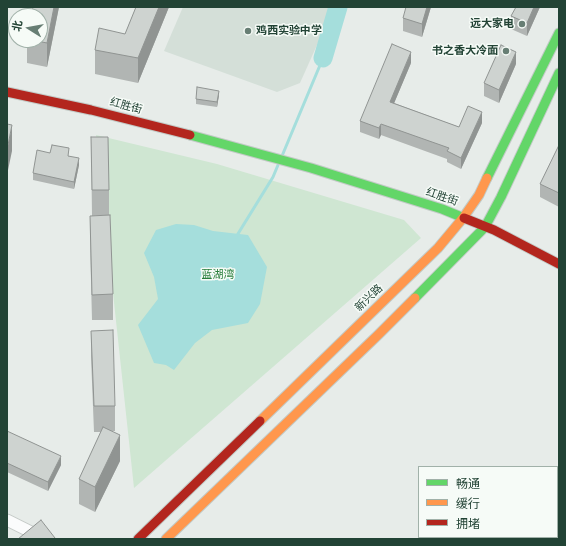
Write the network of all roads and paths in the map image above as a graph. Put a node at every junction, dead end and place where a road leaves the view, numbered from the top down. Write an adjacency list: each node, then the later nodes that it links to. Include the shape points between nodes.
1 (559, 33): 4 (main road, 新兴路, via 479,195)
2 (559, 73): 5 (main road)
3 (7, 92): 4 (main road, 红胜街, via 91,110 311,168)
4 (463, 218): 5 (main road, 红胜街); 9 (main road, 新兴路, via 438,248)
5 (485, 227): 6 (main road, 红胜街); 10 (main road, via 379,334)
6 (559, 264)
7 (7, 520): 8 (street)
8 (45, 539)
9 (138, 539)
10 (166, 539)

